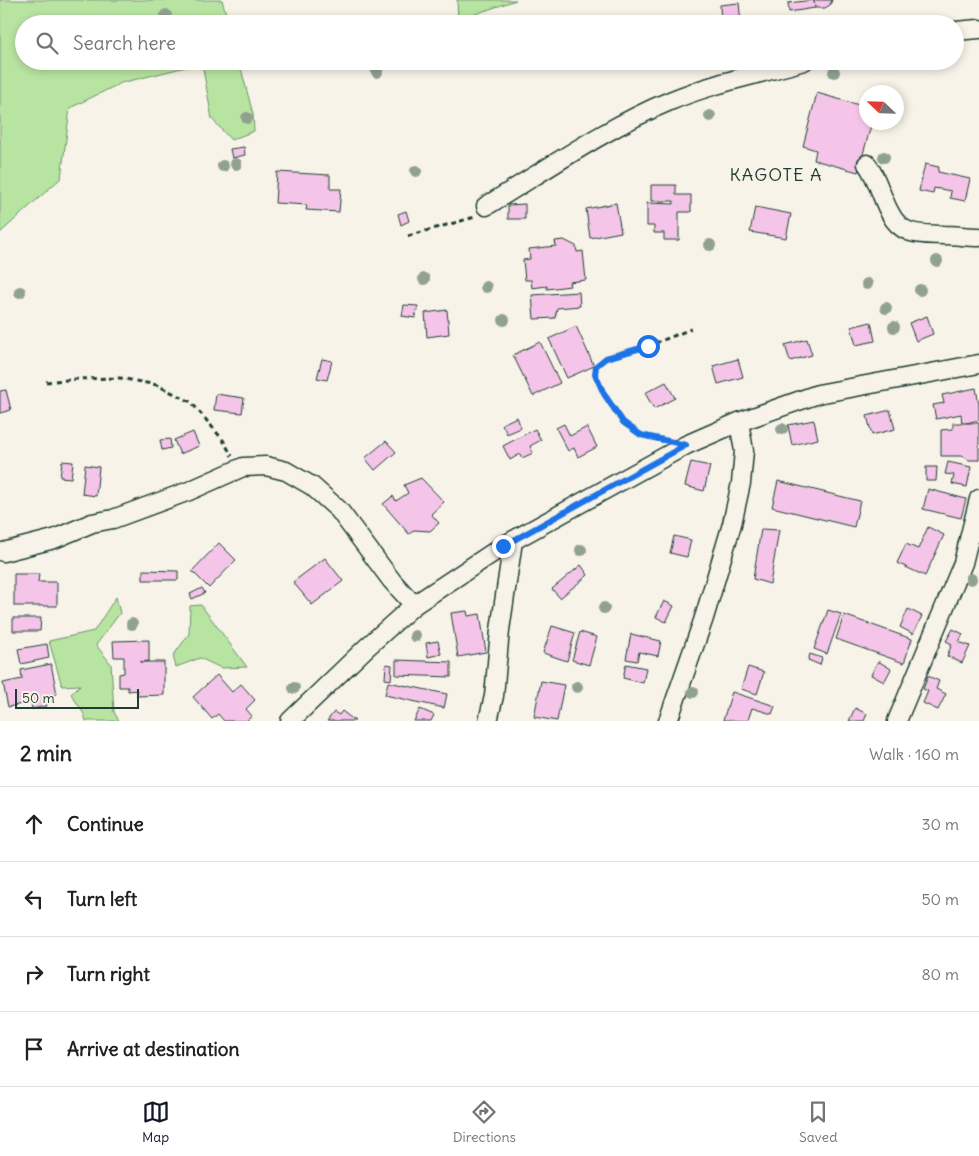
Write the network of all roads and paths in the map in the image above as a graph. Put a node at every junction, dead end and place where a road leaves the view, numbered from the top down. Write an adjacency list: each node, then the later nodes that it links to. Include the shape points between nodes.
1 (979, 29): 2 (street)
2 (964, 30)
3 (772, 70): 5 (street, via 690,93 628,120)
4 (867, 164): 7 (street, via 898,226 908,232 927,235)
5 (486, 206): 6 (path, via 475,217)
6 (408, 236)
7 (979, 238)
8 (691, 329): 12 (path, via 606,358 596,366 595,374 623,422 641,435)
9 (979, 364): 11 (street, via 818,394)
10 (46, 382): 13 (path, via 120,378 157,385 191,402)
11 (739, 422): 12 (street); 20 (street, via 744,451 732,524)
12 (686, 445): 15 (street)
13 (243, 467): 16 (street, via 113,519); 17 (street, via 266,466 286,471 312,486 339,510)
14 (979, 499): 21 (street, via 963,563)
15 (513, 541): 17 (street); 19 (street, via 494,696)
16 (3, 552)
17 (414, 605): 18 (street)
18 (290, 721)
19 (488, 721)
20 (668, 721)
21 (897, 721)

